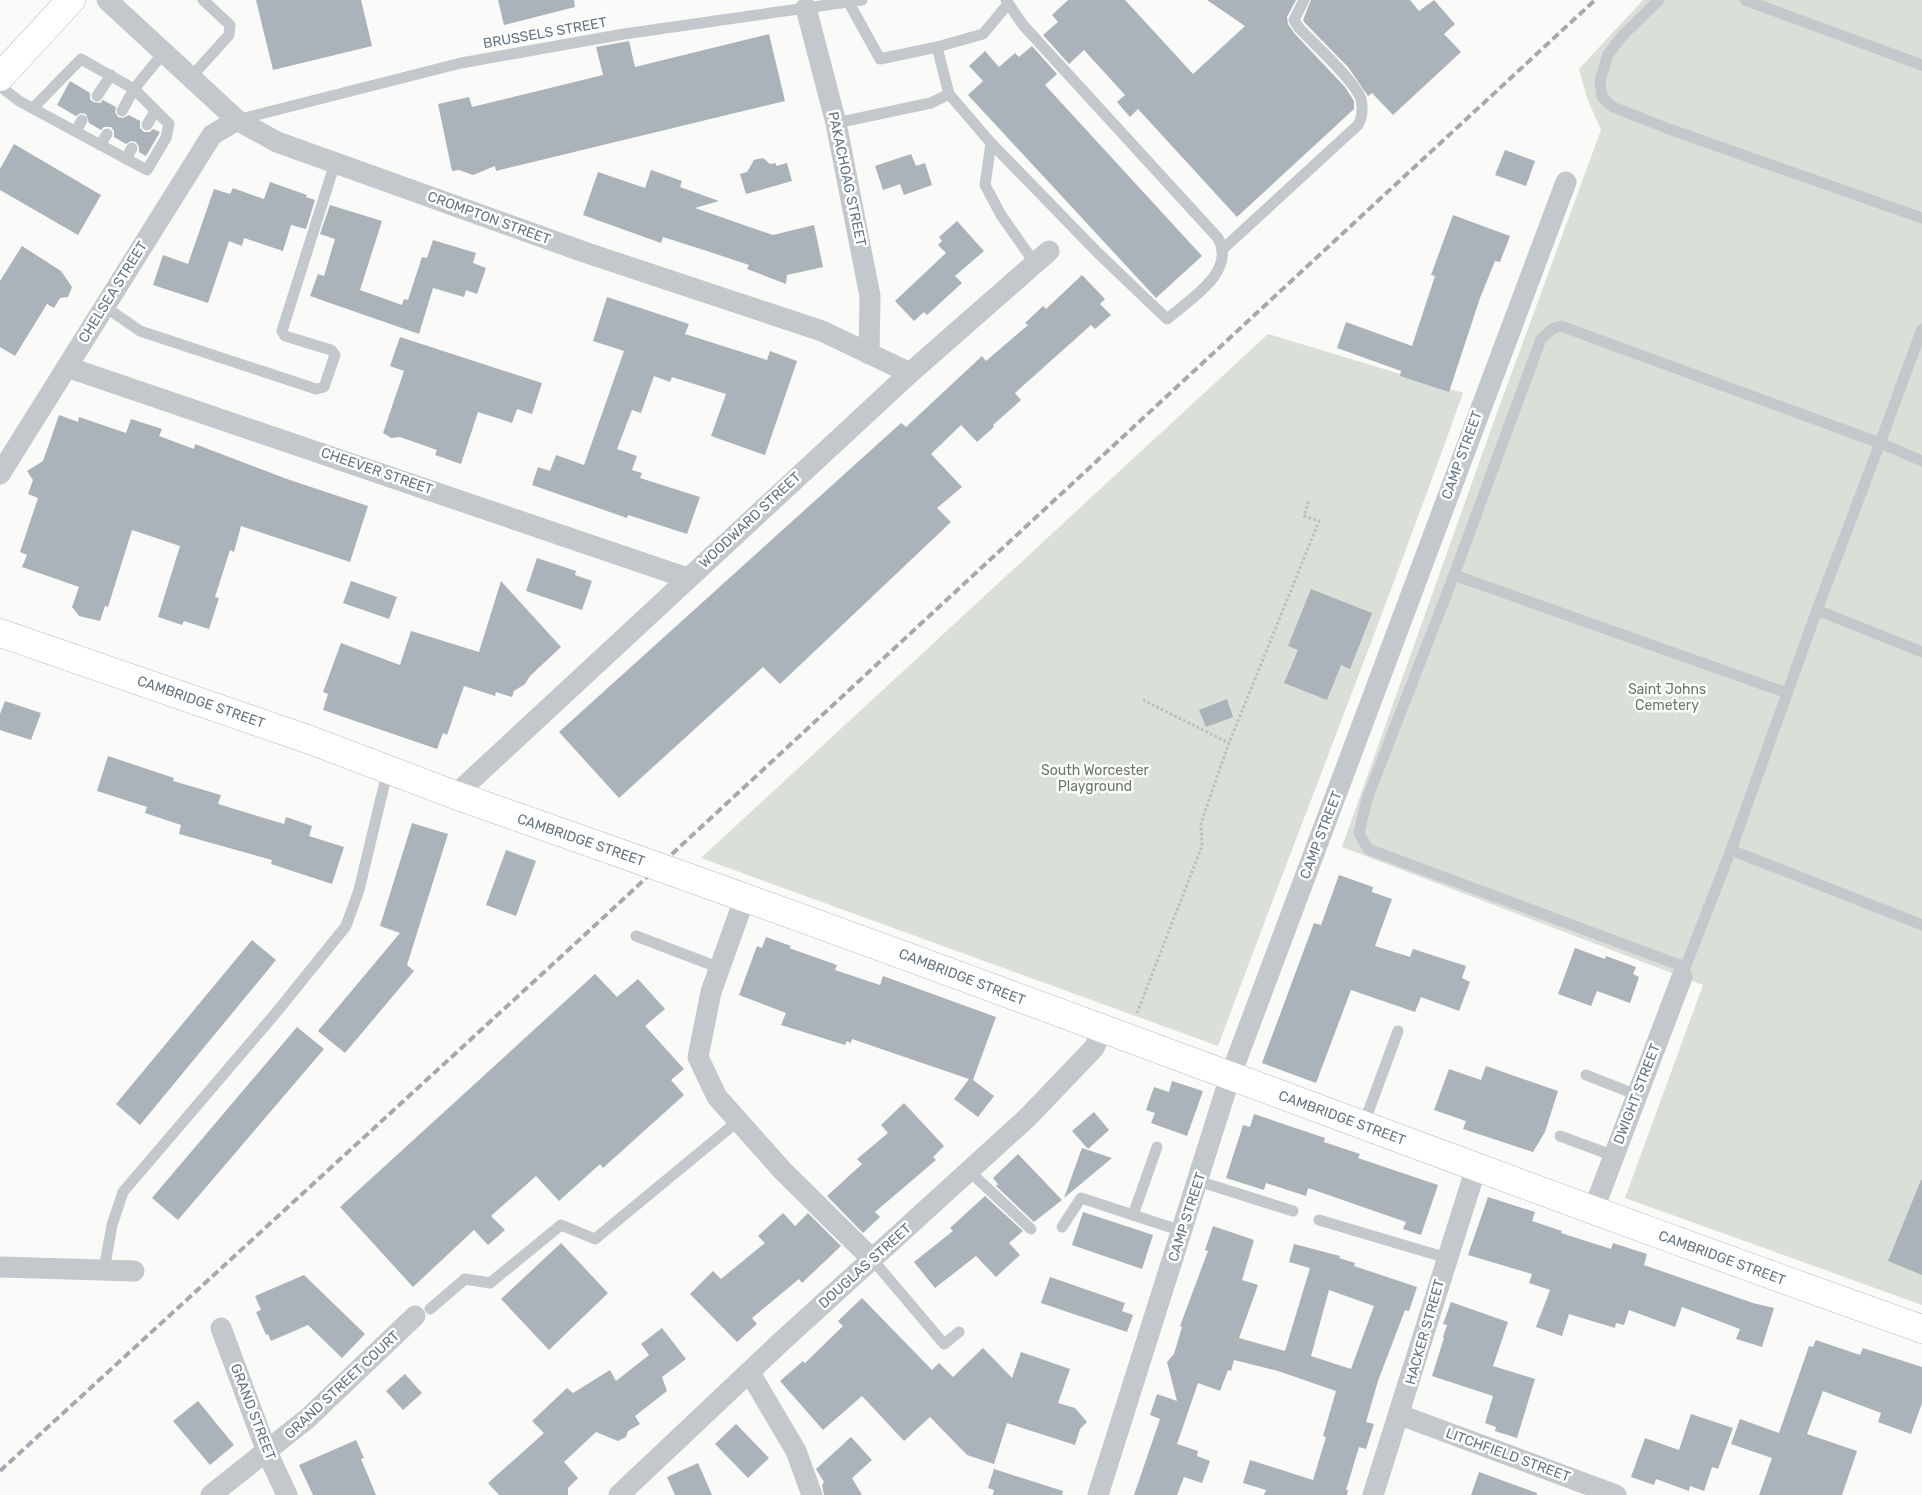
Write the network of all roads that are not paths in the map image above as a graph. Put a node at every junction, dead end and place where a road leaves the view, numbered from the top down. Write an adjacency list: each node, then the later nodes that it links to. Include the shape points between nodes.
1 (71, 0): 16 (main road)
2 (107, 0): 12 (street, CROMPTON STREET)
3 (203, 0): 15 (lane, via 230,25 229,35)
4 (862, 0): 9 (lane, BRUSSELS STREET)
5 (1304, 0): 37 (lane, via 1294,20 1350,82 1360,99 1362,118)
6 (1659, 0): 36 (lane, via 1625,32 1608,54 1600,81 1602,97 1613,107)
7 (1745, 0): 13 (lane)
8 (1007, 2): 11 (lane, via 983,34); 37 (lane, via 1022,25)
9 (849, 3): 10 (lane, BRUSSELS STREET); 11 (lane, via 880,59)
10 (806, 8): 25 (lane, BRUSSELS STREET, via 624,34 461,63); 26 (street, PAKACHOAG STREET)
11 (937, 47): 19 (lane)
12 (164, 52): 15 (street, CROMPTON STREET); 18 (lane)
13 (1922, 65)
14 (111, 76): 18 (lane); 20 (lane); 21 (lane, via 81,59)
15 (192, 76): 25 (street, CROMPTON STREET)
16 (0, 77)
17 (0, 86): 21 (lane)
18 (134, 88): 22 (lane); 23 (lane)
19 (949, 94): 26 (lane, via 931,103); 30 (lane)
20 (97, 96)
21 (33, 108): 28 (lane)
22 (155, 110): 27 (lane); 33 (lane, via 169,124 166,138 146,170)
23 (122, 111)
24 (82, 120): 28 (lane)
25 (237, 120): 34 (street, CROMPTON STREET, via 277,142); 39 (street, CHELSEA STREET, via 212,135)
26 (836, 123): 41 (street, PAKACHOAG STREET, via 870,296)
27 (147, 125)
28 (76, 131): 31 (lane)
29 (107, 134): 31 (lane)
30 (991, 143): 37 (lane, via 1167,319 1217,275 1224,259); 38 (lane, via 985,185 1001,214)
31 (100, 145): 33 (lane)
32 (132, 148): 33 (lane)
33 (126, 159)
34 (335, 163): 39 (lane, via 282,331 285,336 331,350 335,355 324,387 316,389 140,330); 41 (street, CROMPTON STREET, via 584,252 822,331)
35 (1566, 182): 64 (street, CAMP STREET)
36 (1922, 218)
37 (1224, 248)
38 (1042, 257): 43 (street, WOODWARD STREET)
39 (104, 306): 42 (street, CHELSEA STREET)
40 (1922, 329): 44 (lane)
41 (869, 354): 43 (street, CROMPTON STREET)
42 (67, 367): 46 (street, CHELSEA STREET); 48 (street, CHEEVER STREET)
43 (910, 373): 48 (street, WOODWARD STREET)
44 (1880, 443): 45 (lane); 47 (lane, via 1561,326 1541,339); 49 (lane)
45 (1922, 461)
46 (0, 474)
47 (1454, 575): 52 (lane); 60 (lane, via 1367,800 1359,833 1368,849)
48 (687, 578): 54 (street, WOODWARD STREET)
49 (1816, 610): 51 (lane); 52 (lane)
50 (0, 633): 53 (main road, CAMBRIDGE STREET)
51 (1922, 652)
52 (1786, 694): 55 (lane)
53 (388, 770): 54 (main road, CAMBRIDGE STREET); 84 (lane, via 359,890 346,926 123,1192 112,1225)
54 (455, 795): 56 (main road, CAMBRIDGE STREET, bridge)
55 (1731, 850): 57 (lane); 60 (lane)
56 (745, 898): 59 (street); 61 (main road, CAMBRIDGE STREET)
57 (1922, 925)
58 (636, 936): 59 (lane)
59 (720, 968): 66 (street, via 711,992 698,1057 717,1098)
60 (1683, 972): 65 (street, DWIGHT STREET)
61 (1102, 1030): 64 (main road, CAMBRIDGE STREET); 72 (street, DOUGLAS STREET, via 1094,1048 1077,1067)
62 (1398, 1031): 67 (lane)
63 (1586, 1075): 65 (lane)
64 (1230, 1077): 67 (main road, CAMBRIDGE STREET); 73 (street, CAMP STREET)
65 (1637, 1095): 70 (street, DWIGHT STREET)
66 (738, 1121): 82 (street, via 782,1170); 86 (lane, via 595,1239 560,1225 490,1282 465,1280)
67 (1363, 1126): 71 (main road, CAMBRIDGE STREET)
68 (1560, 1136): 70 (lane)
69 (1157, 1147): 76 (lane)
70 (1614, 1156): 75 (street, DWIGHT STREET)
71 (1476, 1168): 75 (main road, CAMBRIDGE STREET); 81 (street, HACKER STREET)
72 (968, 1171): 79 (lane); 82 (street, DOUGLAS STREET)
73 (1198, 1181): 74 (lane); 80 (street, CAMP STREET)
74 (1293, 1211)
75 (1594, 1211): 88 (main road, CAMBRIDGE STREET)
76 (1133, 1215): 78 (lane, via 1081,1198); 80 (lane)
77 (1320, 1220): 81 (lane)
78 (1062, 1226)
79 (1031, 1229)
80 (1182, 1231): 97 (street, CAMP STREET)
81 (1447, 1258): 91 (street, HACKER STREET)
82 (872, 1259): 89 (lane, via 944,1344); 90 (street, DOUGLAS STREET)
83 (0, 1267): 84 (street)
84 (104, 1270): 85 (street)
85 (134, 1271)
86 (422, 1312): 92 (street, GRAND STREET COURT)
87 (221, 1328): 92 (street, GRAND STREET)
88 (1922, 1329)
89 (959, 1332)
90 (750, 1373): 95 (street, DOUGLAS STREET); 96 (street, via 796,1451)
91 (1400, 1415): 98 (street, HACKER STREET); 99 (street, LITCHFIELD STREET)
92 (267, 1452): 93 (street, GRAND STREET COURT); 94 (street, GRAND STREET)
93 (211, 1495)
94 (287, 1495)
95 (619, 1495)
96 (812, 1495)
97 (1098, 1495)
98 (1373, 1495)
99 (1616, 1495)

